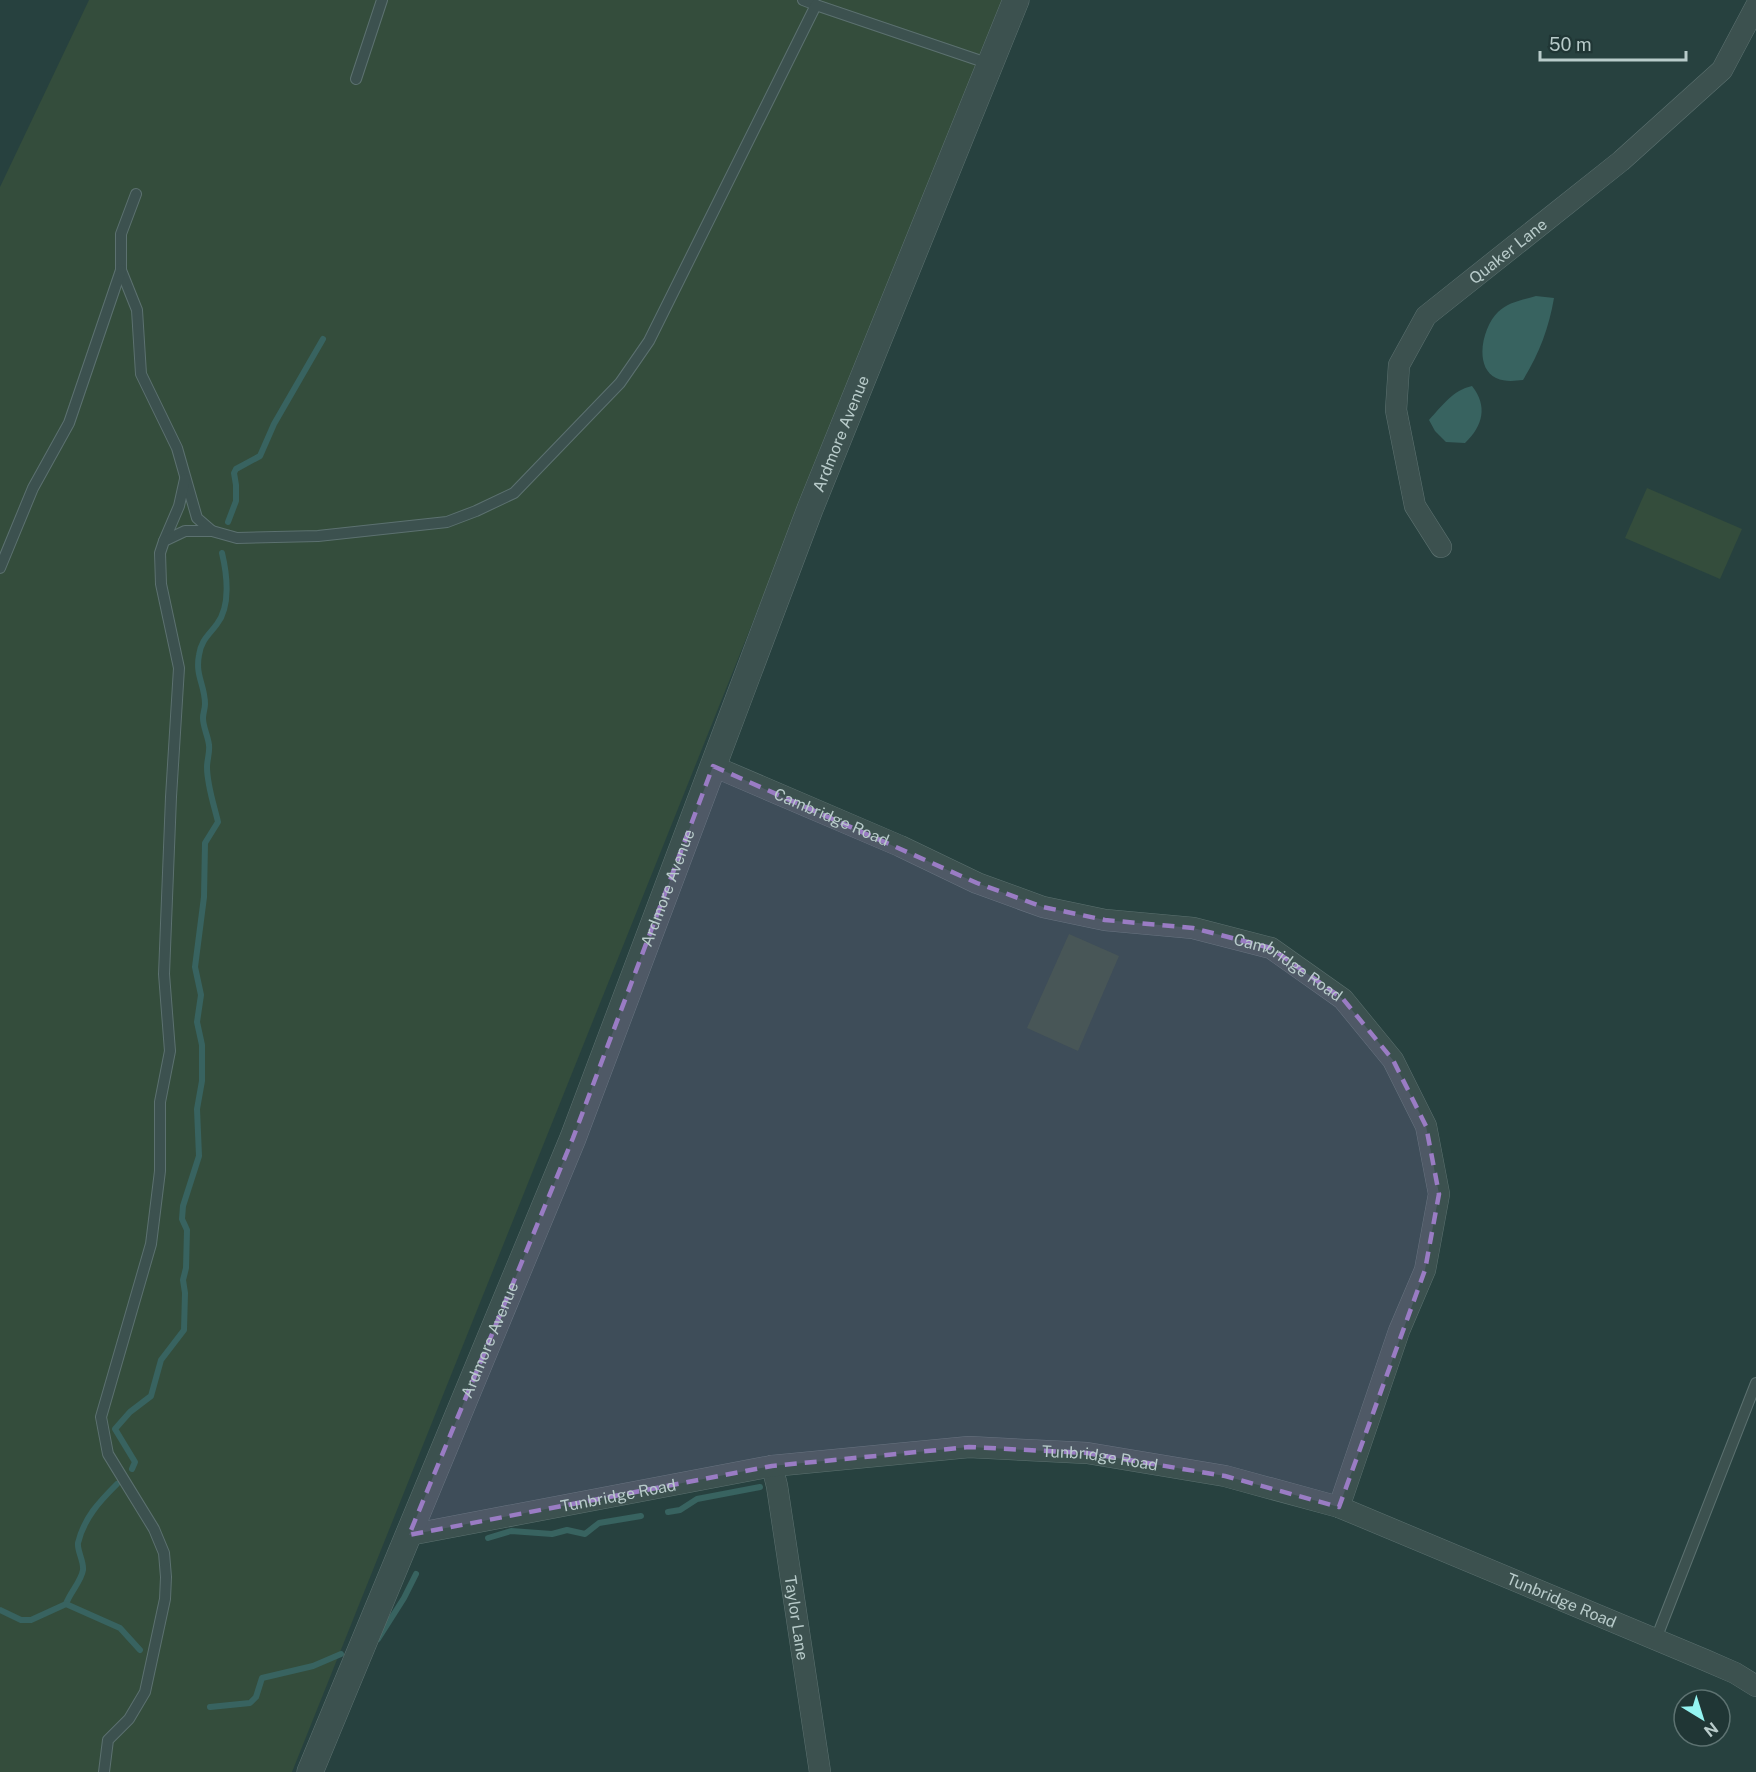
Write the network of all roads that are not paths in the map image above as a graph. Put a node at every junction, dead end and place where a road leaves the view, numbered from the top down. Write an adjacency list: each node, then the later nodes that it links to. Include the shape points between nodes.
1 (382, 0): 7 (lane)
2 (803, 0): 4 (lane)
3 (1016, 0): 15 (street, Ardmore Avenue, via 868,362)
4 (816, 5): 6 (lane); 11 (lane, via 649,341 620,383 514,493 447,522 264,539 237,538)
5 (1756, 6): 13 (street, Quaker Lane, via 1722,70 1621,161 1426,316 1399,365 1396,410 1415,506)
6 (978, 60)
7 (356, 79)
8 (136, 195): 9 (lane, via 121,234)
9 (121, 270): 10 (lane, via 137,310 141,374 177,448); 14 (lane, via 69,423 33,488)
10 (185, 476): 11 (lane, via 197,518); 12 (lane)
11 (212, 531): 12 (lane, via 185,531)
12 (164, 541): 22 (lane, via 160,553 161,584 179,668 164,974 170,1051 160,1102 160,1171 151,1244 100,1417 108,1454 154,1529 164,1553 165,1599 145,1692 129,1719 108,1740)
13 (1441, 547)
14 (0, 568)
15 (713, 766): 18 (street, Cambridge Road, via 976,883 1043,907 1106,920 1193,928 1271,948 1344,999 1393,1060 1426,1126 1439,1194 1425,1270 1399,1331); 19 (street, Ardmore Avenue, via 573,1138)
16 (1756, 1383): 20 (lane)
17 (772, 1466): 18 (street, Tunbridge Road, via 969,1447 1087,1454 1225,1476); 19 (street, Tunbridge Road); 24 (street, Taylor Lane)
18 (1339, 1507): 20 (street, Tunbridge Road)
19 (409, 1535): 23 (street, Ardmore Avenue)
20 (1656, 1639): 21 (street, Tunbridge Road)
21 (1756, 1686)
22 (104, 1772)
23 (310, 1772)
24 (820, 1772)

